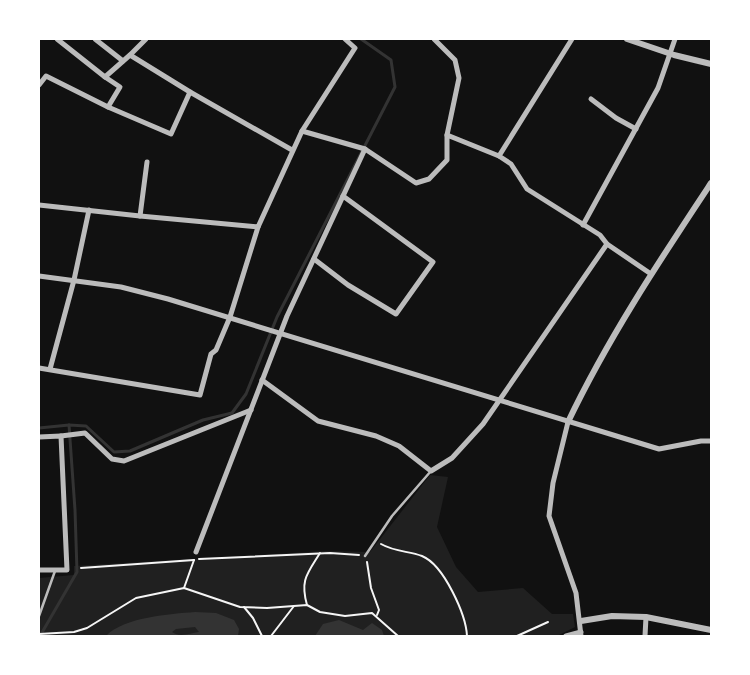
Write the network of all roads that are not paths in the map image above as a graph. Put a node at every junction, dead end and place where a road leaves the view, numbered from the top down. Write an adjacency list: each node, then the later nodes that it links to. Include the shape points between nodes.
1 (57, 39): 13 (street)
2 (94, 39): 11 (street)
3 (146, 39): 10 (street)
4 (345, 39): 19 (street, via 355,48)
5 (434, 39): 20 (street, via 455,60 459,78)
6 (572, 39): 23 (street)
7 (627, 39): 9 (street)
8 (675, 39): 9 (street)
9 (668, 53): 12 (street); 18 (street, via 658,88)
10 (130, 55): 11 (street); 15 (street)
11 (123, 61): 13 (street)
12 (711, 64)
13 (106, 77): 17 (street, via 120,87)
14 (39, 85): 17 (street, via 46,76)
15 (190, 92): 17 (street, via 171,134); 22 (street)
16 (591, 99): 18 (street)
17 (108, 107)
18 (636, 129): 30 (street)
19 (302, 131): 21 (street); 22 (street)
20 (446, 135): 21 (street, via 447,160 429,179 416,183); 23 (street)
21 (365, 148): 26 (street)
22 (292, 150): 31 (street)
23 (499, 156): 30 (street, via 511,164 527,189)
24 (147, 162): 29 (street)
25 (711, 183): 34 (street)
26 (343, 196): 33 (street); 33 (street, via 433,262 396,314 348,285)
27 (39, 205): 28 (street)
28 (89, 210): 29 (street); 36 (street)
29 (140, 216): 31 (street)
30 (583, 225): 32 (street, via 600,235)
31 (258, 226): 37 (street)
32 (607, 244): 34 (street); 42 (street)
33 (314, 259): 38 (street)
34 (651, 274): 44 (street)
35 (39, 276): 36 (street)
36 (74, 280): 37 (street, via 121,287); 40 (street)
37 (230, 316): 38 (street); 40 (street, via 216,350 211,354 200,395)
38 (280, 333): 41 (street); 42 (street)
39 (39, 368): 40 (street)
40 (50, 369)
41 (262, 380): 43 (street); 48 (street, via 318,421 376,436 399,446)
42 (497, 401): 44 (street); 48 (street, via 483,424 452,458)
43 (251, 410): 45 (street, via 124,461 112,460 85,432); 49 (street)
44 (568, 422): 47 (street, via 659,449); 55 (street, via 553,483 549,516 576,593)
45 (61, 436): 46 (street); 52 (street, via 67,570)
46 (39, 437)
47 (711, 441)
48 (431, 471): 50 (lane, via 392,516)
49 (196, 552)
50 (365, 556)
51 (39, 570): 52 (street)
52 (55, 570): 53 (lane)
53 (39, 616)
54 (646, 617): 55 (street, via 612,616); 56 (street); 59 (street)
55 (581, 621): 57 (street)
56 (711, 630)
57 (581, 634): 58 (street)
58 (566, 636)
59 (645, 636)

